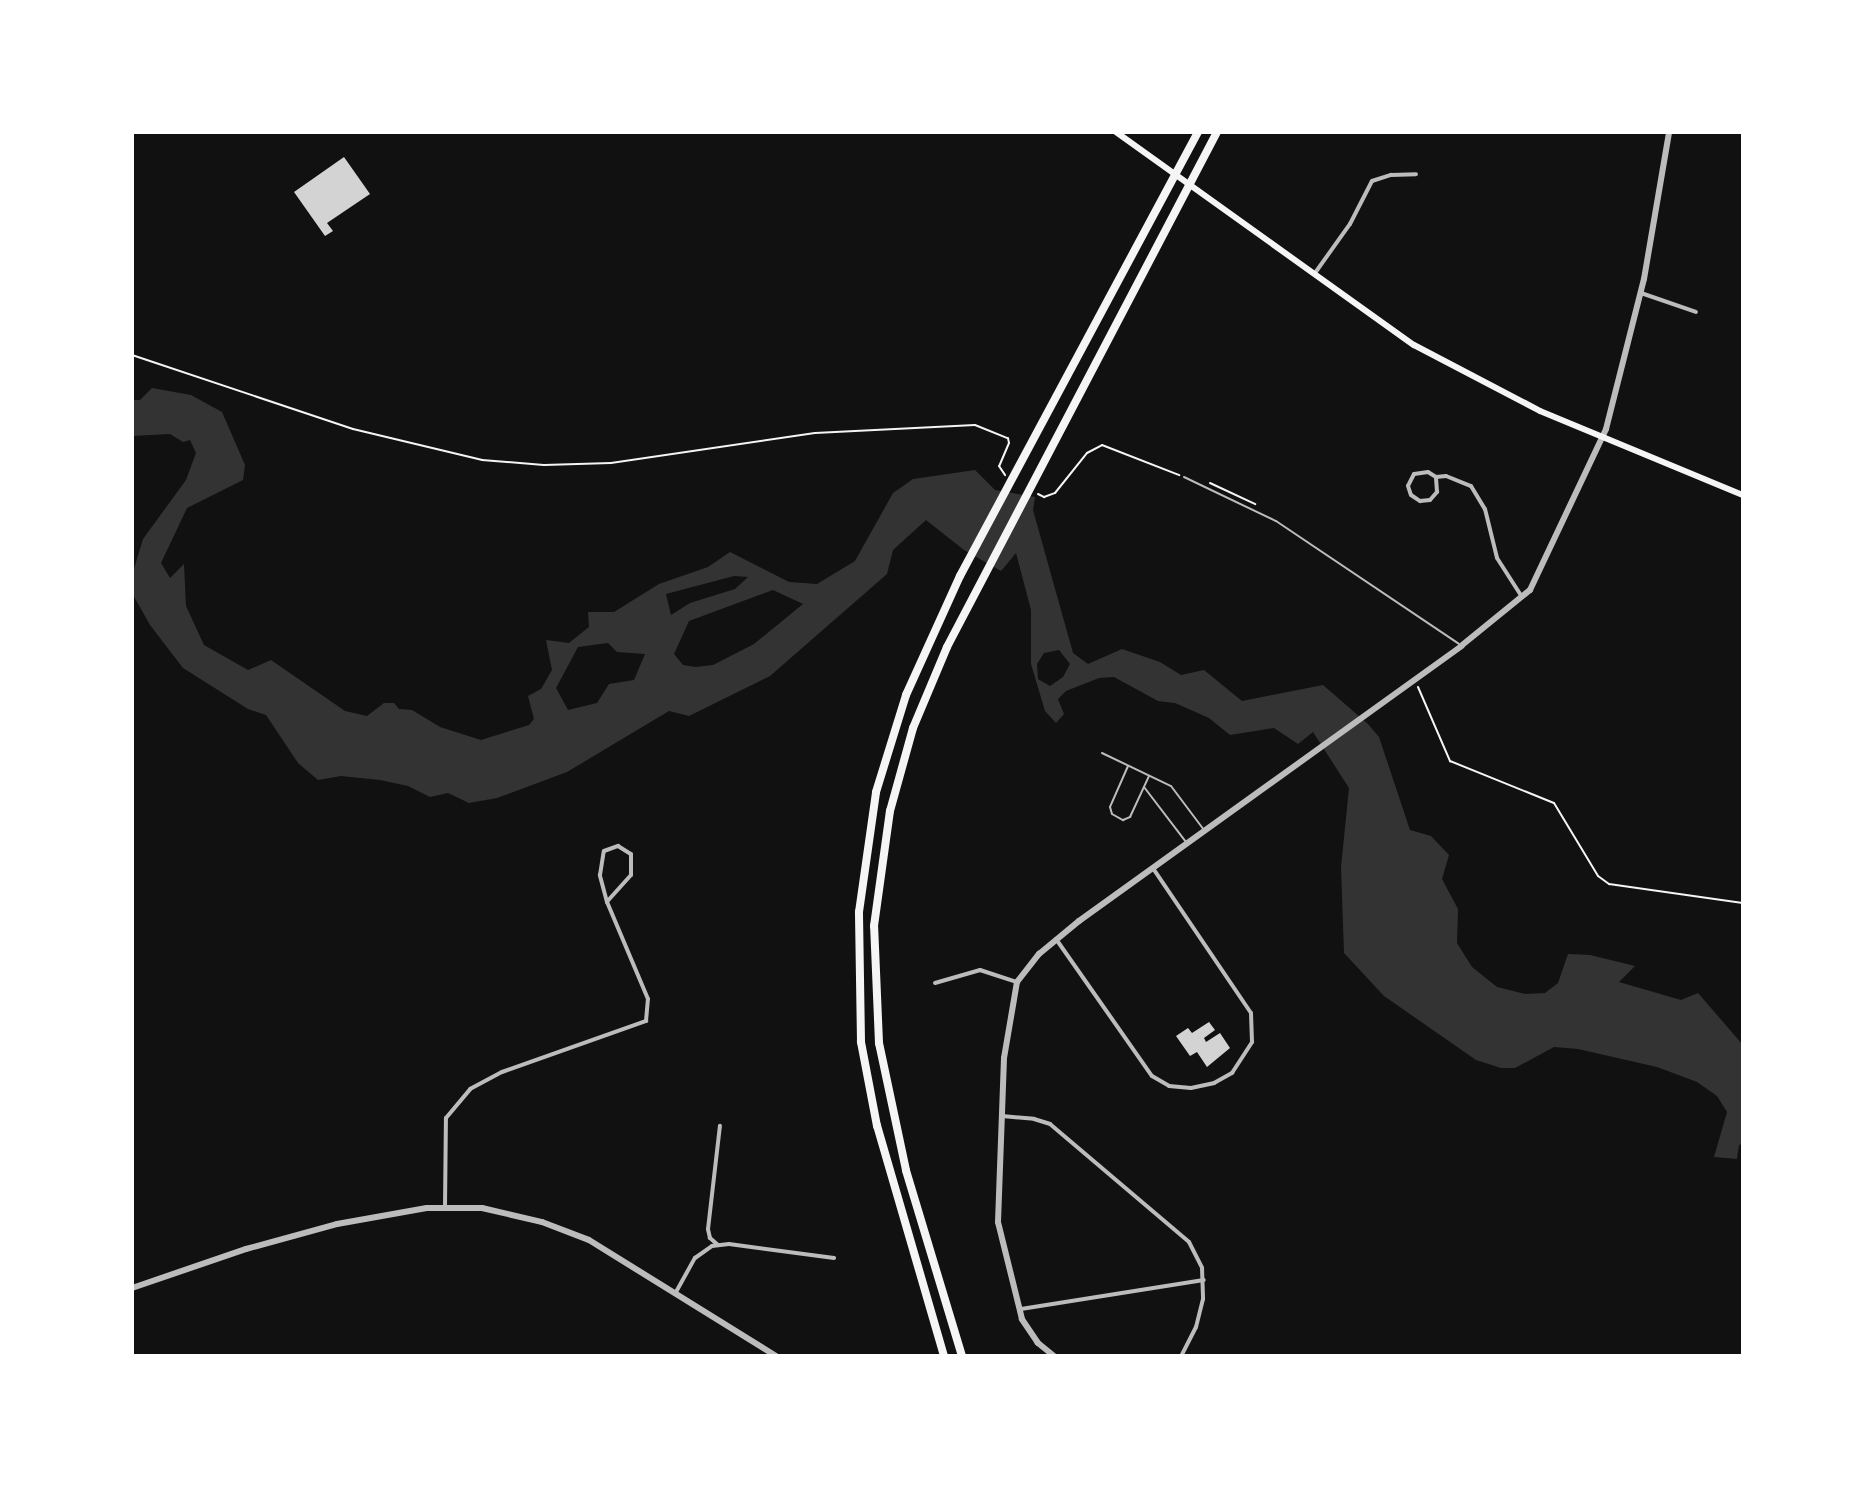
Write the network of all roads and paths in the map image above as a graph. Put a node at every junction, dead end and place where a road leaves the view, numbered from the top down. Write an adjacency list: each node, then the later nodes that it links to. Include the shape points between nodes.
1 (1116, 132): 6 (main road)
2 (1198, 132): 41 (highway, via 969,558 917,668 887,751 866,844 857,949 858,1016 869,1095)
3 (1217, 132): 42 (highway, via 935,673 904,755 884,839 874,926 876,1013 886,1085)
4 (1669, 132): 7 (street)
5 (1416, 174): 6 (street, via 1372,181)
6 (1314, 275): 10 (main road, via 1464,374)
7 (1641, 293): 8 (street); 10 (street)
8 (1696, 312)
9 (132, 355): 11 (path, via 353,429 502,463 611,463 859,429 975,425)
10 (1603, 436): 14 (main road); 16 (street)
11 (1009, 443)
12 (1184, 477): 15 (path, via 1102,445 1087,453 1055,493); 17 (lane, via 1276,521)
13 (1436, 477): 13 (street, via 1414,474 1408,486 1411,495 1430,500 1437,492); 16 (street, via 1455,477 1478,493 1497,558)
14 (1743, 495)
15 (1044, 497)
16 (1523, 598): 17 (street)
17 (1461, 646): 23 (street)
18 (1419, 688): 27 (path, via 1450,761 1554,803 1598,876 1609,884)
19 (1102, 753): 20 (lane)
20 (1129, 765): 21 (lane); 22 (lane, via 1110,807 1112,814 1123,820 1130,817)
21 (1149, 775): 22 (lane); 23 (lane, via 1171,786)
22 (1144, 787): 24 (lane)
23 (1204, 831): 24 (street)
24 (1187, 843): 25 (street)
25 (1153, 868): 28 (street); 28 (street, via 1251,1013 1252,1042 1232,1073 1191,1088 1169,1086 1152,1076)
26 (607, 902): 26 (street, via 631,875 631,854 618,846 604,851 600,875); 33 (street, via 648,999 646,1021 502,1072 470,1089 446,1118)
27 (1743, 903)
28 (1056, 939): 29 (street)
29 (1017, 982): 30 (street, via 980,970); 31 (street)
30 (935, 983)
31 (1001, 1116): 36 (street, via 1034,1119 1058,1130 1183,1235); 39 (street, via 998,1222)
32 (720, 1126): 34 (street, via 708,1229)
33 (445, 1207): 37 (street, via 316,1229); 38 (street, via 502,1211 565,1230)
34 (718, 1245): 35 (street); 38 (street, via 695,1258)
35 (834, 1258)
36 (1204, 1280): 39 (street); 44 (street, via 1200,1318)
37 (132, 1288)
38 (676, 1292): 40 (street)
39 (1018, 1310): 43 (street, via 1032,1336)
40 (772, 1355)
41 (944, 1356)
42 (962, 1356)
43 (1054, 1356)
44 (1181, 1356)

